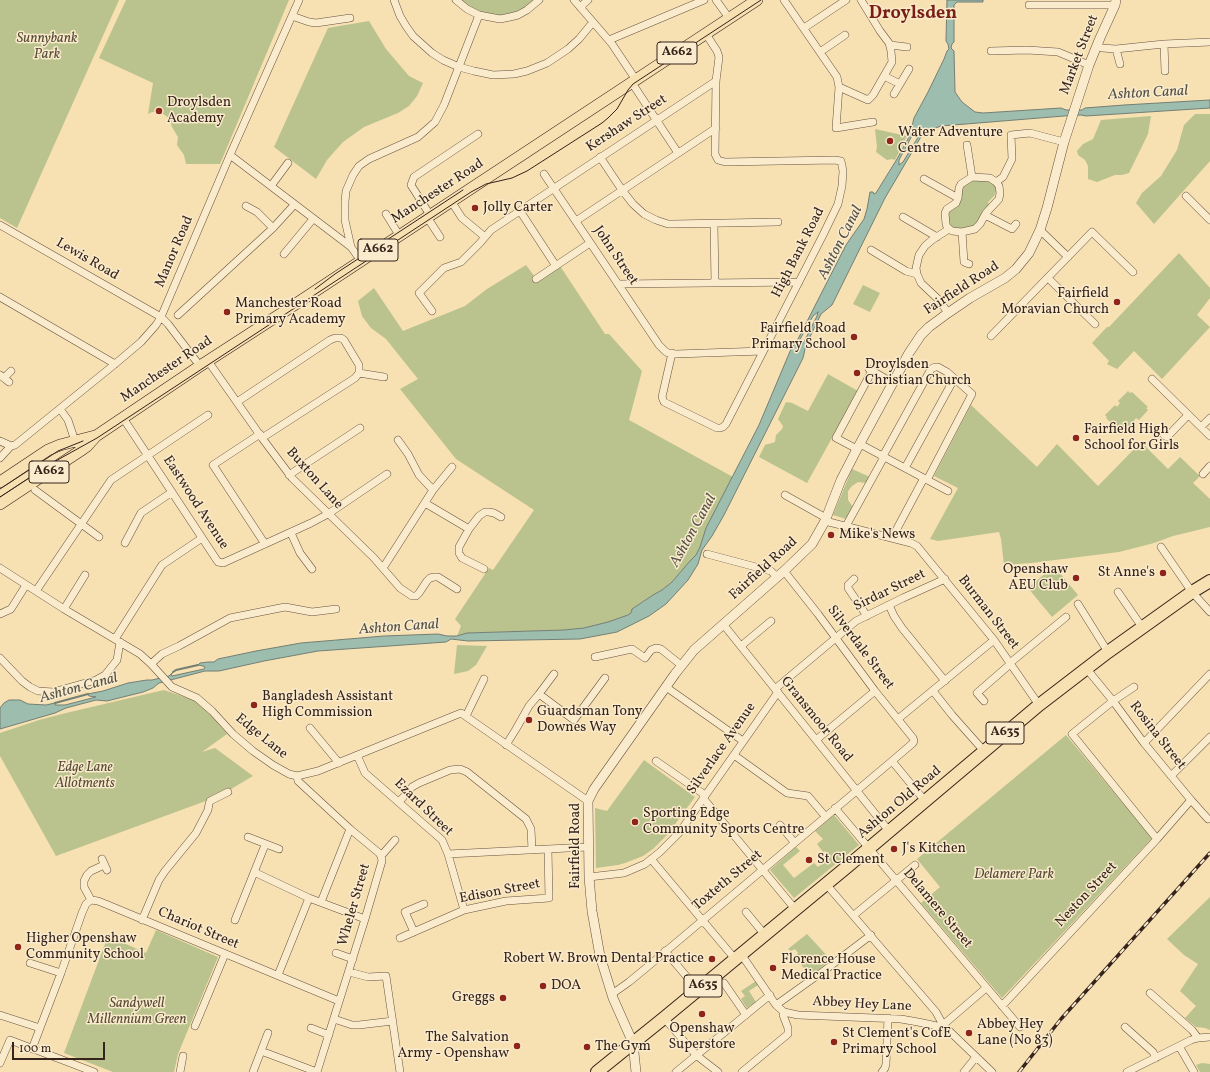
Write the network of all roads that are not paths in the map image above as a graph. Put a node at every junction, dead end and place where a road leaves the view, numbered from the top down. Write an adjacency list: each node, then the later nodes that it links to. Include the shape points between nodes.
1 (299, 0): 17 (street, Manor Road)
2 (394, 0): 35 (street, via 400,16 413,36 432,53)
3 (456, 0): 16 (street, via 466,9)
4 (539, 0): 16 (street, via 527,10 510,17 500,19)
5 (574, 0): 15 (street)
6 (588, 0): 15 (street)
7 (704, 0): 24 (street)
8 (716, 0): 19 (street)
9 (757, 0): 19 (main road, Manchester Road / A662)
10 (784, 0): 21 (street)
11 (846, 0): 21 (street)
12 (861, 0): 27 (street)
13 (1116, 2): 14 (street); 34 (street, Market Street)
14 (1029, 5)
15 (580, 7): 20 (street)
16 (479, 15): 35 (street)
17 (292, 16): 18 (street, via 316,23); 52 (street, Manor Road)
18 (350, 18)
19 (730, 18): 22 (main road, Manchester Road / A662)
20 (594, 22): 24 (street); 35 (street, via 568,49 547,63 527,71 493,75)
21 (804, 28): 32 (street)
22 (706, 34): 39 (main road, Manchester Road / A662); 40 (street, via 718,52)
23 (845, 35): 32 (street)
24 (609, 40): 39 (street)
25 (1210, 42): 26 (street)
26 (1164, 44): 30 (street); 37 (street)
27 (890, 45): 28 (street); 38 (street, via 892,62)
28 (907, 48)
29 (1102, 48): 30 (street)
30 (1116, 49): 33 (street)
31 (991, 51): 34 (street, via 1058,52)
32 (820, 52): 42 (street, via 837,77)
33 (1120, 64)
34 (1089, 65): 45 (street, Market Street)
35 (459, 67): 88 (street, via 444,105 430,127 418,137 369,159 359,166 353,175 346,191 345,202 345,220)
36 (909, 69): 41 (street)
37 (1165, 71)
38 (884, 76): 41 (street); 42 (street, via 868,100)
39 (634, 81): 44 (street); 64 (main road, Manchester Road / A662)
40 (716, 81): 44 (street, Kershaw Street); 47 (street)
41 (900, 84): 43 (street)
42 (839, 86): 46 (street, via 836,128)
43 (894, 94)
44 (656, 120): 51 (street); 53 (street, Kershaw Street)
45 (1071, 121): 49 (street, Fairfield Road)
46 (873, 122)
47 (716, 128): 51 (street); 99 (street, High Bank Road, via 716,154 718,160 725,162 841,161 843,178 838,204)
48 (478, 134): 70 (street, via 414,177 411,185)
49 (1064, 142): 58 (street, via 1030,133 1010,135 1012,159 1003,177); 81 (street, Fairfield Road)
50 (967, 145): 56 (street)
51 (678, 153): 61 (street)
52 (230, 155): 59 (street); 106 (street, Manor Road)
53 (600, 156): 60 (street, Kershaw Street); 61 (street)
54 (288, 163): 59 (street)
55 (544, 174): 60 (street, John Street)
56 (972, 177): 58 (street, via 990,178); 63 (street, via 961,184)
57 (924, 179): 63 (street)
58 (996, 182): 69 (street, via 1000,193 999,199)
59 (271, 186): 65 (street)
60 (553, 188): 67 (street, Kershaw Street); 74 (street, John Street)
61 (622, 190): 74 (street); 76 (street, via 644,214 661,222)
62 (1186, 196): 73 (street)
63 (958, 198): 80 (street, via 945,213)
64 (451, 201): 70 (main road, Manchester Road / A662); 85 (street, via 462,218)
65 (294, 205): 72 (street); 79 (street)
66 (246, 206): 79 (street, via 257,212)
67 (520, 211): 85 (street, Kershaw Street, via 491,230); 94 (street)
68 (386, 214): 83 (street)
69 (985, 215): 77 (street, via 1012,229); 82 (street, via 978,227)
70 (429, 216): 83 (main road, Manchester Road / A662); 84 (street)
71 (903, 217): 86 (street)
72 (313, 218): 88 (street); 90 (street)
73 (1210, 220)
74 (576, 221): 87 (street, John Street)
75 (778, 222): 76 (street)
76 (714, 224): 100 (street)
77 (1016, 224)
78 (0, 225): 106 (street, Lewis Road)
79 (273, 228): 105 (street)
80 (949, 229): 82 (street); 86 (street)
81 (1040, 230): 91 (street); 104 (street, Fairfield Road, via 1023,262 1010,275)
82 (962, 232): 93 (street, via 964,262)
83 (399, 235): 92 (main road, Manchester Road / A662)
84 (440, 237)
85 (485, 237): 103 (street, Kershaw Street, via 461,262 444,268 419,293)
86 (937, 237): 96 (street, via 922,250 917,262)
87 (590, 243): 94 (street); 101 (street, John Street)
88 (351, 247): 92 (street)
89 (871, 250): 96 (street, via 906,271)
90 (284, 254)
91 (1068, 258): 95 (street, via 1092,232); 97 (street)
92 (361, 261): 111 (main road, Manchester Road / A662)
93 (969, 264)
94 (556, 266): 98 (street)
95 (1132, 272)
96 (917, 274): 104 (street, via 921,283 939,300)
97 (1048, 278): 107 (street); 108 (street)
98 (536, 279)
99 (799, 282): 100 (street); 110 (street, High Bank Road)
100 (715, 283): 101 (street)
101 (618, 284): 109 (street, John Street, via 660,345)
102 (0, 297): 112 (street)
103 (432, 311)
104 (948, 313): 119 (street, Fairfield Road, via 921,335)
105 (178, 315)
106 (161, 317): 111 (street, Lewis Road); 112 (street, Manor Road, via 141,342)
107 (1095, 324)
108 (991, 336)
109 (668, 352): 110 (street); 110 (street, High Bank Road, via 662,397 664,402 720,428 726,424)
110 (763, 352)
111 (204, 363): 120 (street, Buxton Lane); 124 (main road, Manchester Road / A662)
112 (115, 364): 121 (street, Manor Road)
113 (11, 371): 116 (street)
114 (359, 373): 115 (street); 120 (street, via 358,365 344,340 335,338); 129 (street)
115 (384, 377)
116 (4, 378)
117 (954, 379): 137 (street, via 938,367 930,369); 141 (street); 145 (street, via 972,394)
118 (1152, 379): 123 (street)
119 (893, 383): 135 (street, Fairfield Road); 135 (street, via 870,370 836,437)
120 (236, 402): 129 (street, Buxton Lane)
121 (60, 409): 133 (street, Manor Road); 134 (street, via 68,420)
122 (208, 414): 136 (street)
123 (1188, 415): 126 (street); 128 (street, via 1167,438)
124 (123, 418): 134 (main road, Manchester Road / A662, via 96,436 87,446); 136 (street, Eastwood Avenue)
125 (1210, 418): 126 (street)
126 (1201, 427): 130 (street)
127 (360, 428): 144 (street)
128 (1164, 435)
129 (261, 436): 144 (street, Buxton Lane); 165 (street, via 213,465)
130 (1210, 436)
131 (398, 440): 148 (street, via 419,475)
132 (0, 441): 133 (street)
133 (11, 446): 138 (street, Manor Road)
134 (78, 446): 146 (main road, Manchester Road / A662, via 60,445 48,450); 153 (main road, Manchester Road / A662)
135 (858, 447): 137 (street); 156 (street, Fairfield Road)
136 (148, 455): 150 (street, Eastwood Avenue); 157 (street, via 111,480)
137 (884, 457): 141 (street); 158 (street)
138 (0, 458)
139 (1210, 466): 143 (street)
140 (452, 467): 148 (street)
141 (905, 468): 145 (street)
142 (386, 474): 154 (street, Eastwood Avenue)
143 (1203, 474)
144 (289, 475): 154 (street, Buxton Lane)
145 (925, 479): 149 (street); 163 (street)
146 (0, 482)
147 (35, 490): 157 (street)
148 (432, 490): 152 (street)
149 (948, 491)
150 (172, 492): 162 (street, Eastwood Avenue); 164 (street, via 141,513)
151 (785, 495): 156 (street)
152 (425, 503): 159 (street); 169 (street)
153 (0, 504)
154 (328, 514): 160 (street, Eastwood Avenue); 169 (street, Buxton Lane)
155 (502, 517): 159 (street, via 485,512)
156 (825, 520): 158 (street); 172 (street, Fairfield Road, via 812,544)
157 (81, 524): 161 (street); 179 (street)
158 (846, 526): 163 (street)
159 (468, 529): 171 (street, via 459,547 460,556)
160 (291, 533): 165 (street, Eastwood Avenue); 170 (street, via 300,553)
161 (99, 537)
162 (202, 538): 165 (street, Eastwood Avenue, via 218,562); 195 (street, via 162,565)
163 (892, 538): 175 (street, Burman Street, via 917,546)
164 (124, 543)
165 (265, 544)
166 (1161, 547): 181 (street)
167 (708, 554): 172 (street)
168 (0, 568): 177 (street, Edge Lane)
169 (382, 568): 178 (street, Buxton Lane, via 397,585 414,596 418,595 427,581 434,577)
170 (312, 569)
171 (484, 569)
172 (780, 574): 191 (street, Fairfield Road); 193 (street, Silverdale Street, via 818,614)
173 (85, 575): 184 (street)
174 (854, 578): 188 (street, via 848,588)
175 (945, 579): 183 (street, Sirdar Street); 194 (street, Burman Street)
176 (1210, 580): 181 (highway, Ashton Old Road / A635)
177 (26, 585): 179 (street, Edge Lane); 187 (street, via 11,609)
178 (457, 589)
179 (36, 592): 184 (street, Edge Lane)
180 (1118, 592): 192 (street)
181 (1192, 592): 186 (street); 192 (highway, Ashton Old Road / A635)
182 (1078, 604): 197 (street)
183 (889, 605): 188 (street, Sirdar Street); 208 (street, via 902,628)
184 (64, 609): 195 (street, Edge Lane)
185 (336, 609): 201 (street, via 312,612 285,607 230,618 162,654)
186 (1210, 612)
187 (0, 614)
188 (867, 616): 193 (street, Sirdar Street, via 856,621)
189 (1066, 617): 200 (street)
190 (771, 621): 196 (street)
191 (723, 624): 196 (street, Gransmoor Road); 202 (street, Fairfield Road, via 699,644)
192 (1142, 627): 197 (highway, Ashton Old Road / A635)
193 (836, 638): 211 (street, Sirdar Street); 212 (street, Silverdale Street)
194 (994, 640): 200 (street, Burman Street); 208 (street)
195 (118, 641): 199 (street, via 117,660 105,674 96,680 53,692 38,691 30,687); 201 (street, Edge Lane)
196 (741, 646): 211 (street, Gransmoor Road)
197 (1108, 652): 203 (highway, Ashton Old Road / A635)
198 (595, 657): 202 (street, via 632,649 645,658 656,648)
199 (0, 658)
200 (1010, 663): 215 (street, via 977,693); 217 (street, Burman Street)
201 (152, 664): 233 (street, Edge Lane, via 172,687 197,698 253,750 289,774)
202 (681, 665): 209 (street, Fairfield Road)
203 (1086, 668): 216 (street, Rosina Street); 217 (highway, Ashton Old Road / A635)
204 (554, 674): 214 (street)
205 (1210, 674): 225 (street)
206 (605, 678): 214 (street, via 574,720)
207 (484, 679): 218 (street)
208 (945, 681): 213 (street)
209 (666, 687): 223 (street); 239 (street, Fairfield Road)
210 (1134, 687): 216 (street)
211 (776, 691): 222 (street, Gransmoor Road); 223 (street, Silverlace Avenue)
212 (875, 691): 219 (street, Silverdale Street); 222 (street)
213 (933, 691): 219 (street); 227 (street)
214 (539, 694): 226 (street)
215 (984, 701)
216 (1113, 701): 225 (street, Rosina Street); 249 (street, via 1072,734)
217 (1038, 705): 227 (highway, Ashton Old Road / A635)
218 (466, 716): 226 (street); 228 (street, via 461,713)
219 (898, 719): 224 (street, Silverdale Street)
220 (310, 728): 232 (street)
221 (1210, 737): 234 (street)
222 (816, 740): 235 (street, Gransmoor Road)
223 (743, 741): 229 (street, Silverlace Avenue)
224 (914, 741): 231 (street, Toxteth Street)
225 (1144, 743): 234 (street, Rosina Street)
226 (506, 744): 239 (street)
227 (984, 751): 240 (highway, Ashton Old Road / A635)
228 (357, 755): 232 (street); 241 (street, Ezard Street, via 365,773)
229 (734, 755): 237 (street, Silverlace Avenue); 243 (street, via 787,793 808,796)
230 (656, 761): 237 (street)
231 (892, 761): 235 (street, Toxteth Street); 240 (street)
232 (340, 763): 233 (street, via 318,772)
233 (297, 776): 246 (street, Wheler Street, via 298,781)
234 (1172, 776): 238 (street, Rosina Street)
235 (856, 790): 242 (street, Toxteth Street); 247 (street, Gransmoor Road)
236 (228, 792): 277 (street, via 210,802 196,833 159,880)
237 (704, 797): 260 (street, Silverlace Avenue, via 679,832); 263 (street)
238 (1191, 800): 244 (street, Rosina Street); 249 (street, Neston Street)
239 (588, 801): 253 (street, Fairfield Road)
240 (926, 801): 247 (highway, Ashton Old Road / A635)
241 (399, 802): 257 (street, via 419,783 450,770 460,769 526,819 531,829); 258 (street, Ezard Street, via 442,840)
242 (835, 808): 243 (street, Toxteth Street); 254 (street, Delamere Street)
243 (825, 816): 251 (street, Toxteth Street)
244 (1208, 819)
245 (780, 826): 251 (street)
246 (350, 829): 259 (street, Wheler Street); 270 (street)
247 (890, 831): 254 (highway, Ashton Old Road / A635)
248 (248, 837): 252 (street)
249 (1157, 839): 301 (street, Neston Street)
250 (395, 840): 259 (street)
251 (794, 842): 263 (street, Toxteth Street)
252 (266, 845): 255 (street); 264 (street)
253 (588, 847): 256 (street); 265 (street, Fairfield Road)
254 (869, 848): 266 (street, Delamere Street); 267 (highway, Ashton Old Road / A635)
255 (279, 849)
256 (548, 849): 257 (street); 272 (street, Edison Street, via 549,898 506,902)
257 (532, 850): 258 (street)
258 (448, 854): 272 (street, Ezard Street)
259 (381, 856): 276 (street, Wheler Street, via 382,861)
260 (651, 859): 265 (street, Silverlace Avenue, via 624,873); 279 (street)
261 (104, 864): 269 (street, via 86,875 84,887)
262 (915, 865): 266 (street)
263 (762, 869): 273 (street); 279 (street, Toxteth Street)
264 (254, 872): 268 (street); 278 (street)
265 (589, 877): 297 (street, Fairfield Road, via 600,956)
266 (896, 880): 275 (street); 294 (street, Delamere Street)
267 (826, 884): 273 (highway, Ashton Old Road / A635); 275 (street)
268 (309, 898): 270 (street); 292 (street)
269 (91, 900): 277 (street, Chariot Street); 291 (street, via 82,913)
270 (321, 902): 276 (street)
271 (424, 904): 280 (street, via 405,912)
272 (464, 910): 280 (street, Edison Street)
273 (795, 910): 281 (highway, Ashton Old Road / A635)
274 (746, 912): 281 (street)
275 (854, 915): 282 (street)
276 (365, 919): 288 (street, Wheler Street)
277 (142, 920): 286 (street, Chariot Street)
278 (235, 920)
279 (702, 920): 284 (street, Toxteth Street); 287 (street)
280 (414, 932): 283 (street, Edison Street)
281 (764, 935): 287 (highway, Ashton Old Road / A635)
282 (871, 935): 300 (street); 309 (street, via 936,1012)
283 (400, 938)
284 (665, 951): 295 (street); 297 (street, Toxteth Street)
285 (336, 953): 288 (street)
286 (225, 954): 292 (street, Chariot Street); 310 (street)
287 (738, 956): 295 (highway, Ashton Old Road / A635); 298 (street)
288 (353, 959): 290 (street, Wheler Street)
289 (30, 963): 291 (street)
290 (348, 972): 299 (street, Wheler Street); 308 (street, via 368,977 386,976)
291 (61, 973): 313 (street)
292 (278, 975): 299 (street, Chariot Street)
293 (724, 983): 304 (street)
294 (986, 988): 301 (street, Delamere Street); 309 (street)
295 (698, 990): 305 (highway, Ashton Old Road / A635)
296 (1150, 993): 318 (street)
297 (612, 994): 319 (street, Fairfield Road)
298 (770, 995): 300 (street); 304 (street)
299 (340, 1002): 307 (street, Wheler Street)
300 (776, 1005): 302 (street)
301 (1002, 1006): 311 (street, Delamere Street)
302 (784, 1012): 306 (street, Abbey Hey Lane, via 798,1015); 338 (street, via 788,1034)
303 (0, 1015): 313 (street)
304 (746, 1015): 324 (street)
305 (664, 1018): 319 (highway, Ashton Old Road / A635); 324 (street)
306 (888, 1018): 309 (street, Abbey Hey Lane); 339 (street, via 886,1064)
307 (334, 1019): 308 (street, via 352,1025); 316 (street, Wheler Street)
308 (393, 1021): 333 (street)
309 (943, 1025): 326 (street)
310 (195, 1026)
311 (1020, 1027)
312 (1125, 1027): 327 (street, via 1153,1052)
313 (40, 1028): 322 (street)
314 (311, 1028): 316 (street)
315 (268, 1033): 323 (street)
316 (329, 1035): 332 (street, Wheler Street)
317 (1210, 1037): 318 (street)
318 (1198, 1038): 321 (street)
319 (633, 1043): 334 (highway, Ashton Old Road / A635); 335 (street, Fairfield Road)
320 (3, 1046): 322 (street, via 10,1040); 328 (street)
321 (1179, 1046): 327 (street); 343 (street)
322 (32, 1048): 329 (street)
323 (262, 1052): 331 (street); 332 (street)
324 (696, 1055): 336 (street); 337 (street)
325 (183, 1056): 330 (street)
326 (976, 1057): 340 (street); 341 (street)
327 (1156, 1058): 342 (street)
328 (0, 1063)
329 (94, 1072)
330 (180, 1072)
331 (253, 1072)
332 (317, 1072)
333 (400, 1072)
334 (597, 1072)
335 (636, 1072)
336 (676, 1072)
337 (718, 1072)
338 (742, 1072)
339 (882, 1072)
340 (964, 1072)
341 (992, 1072)
342 (1127, 1072)
343 (1194, 1072)

